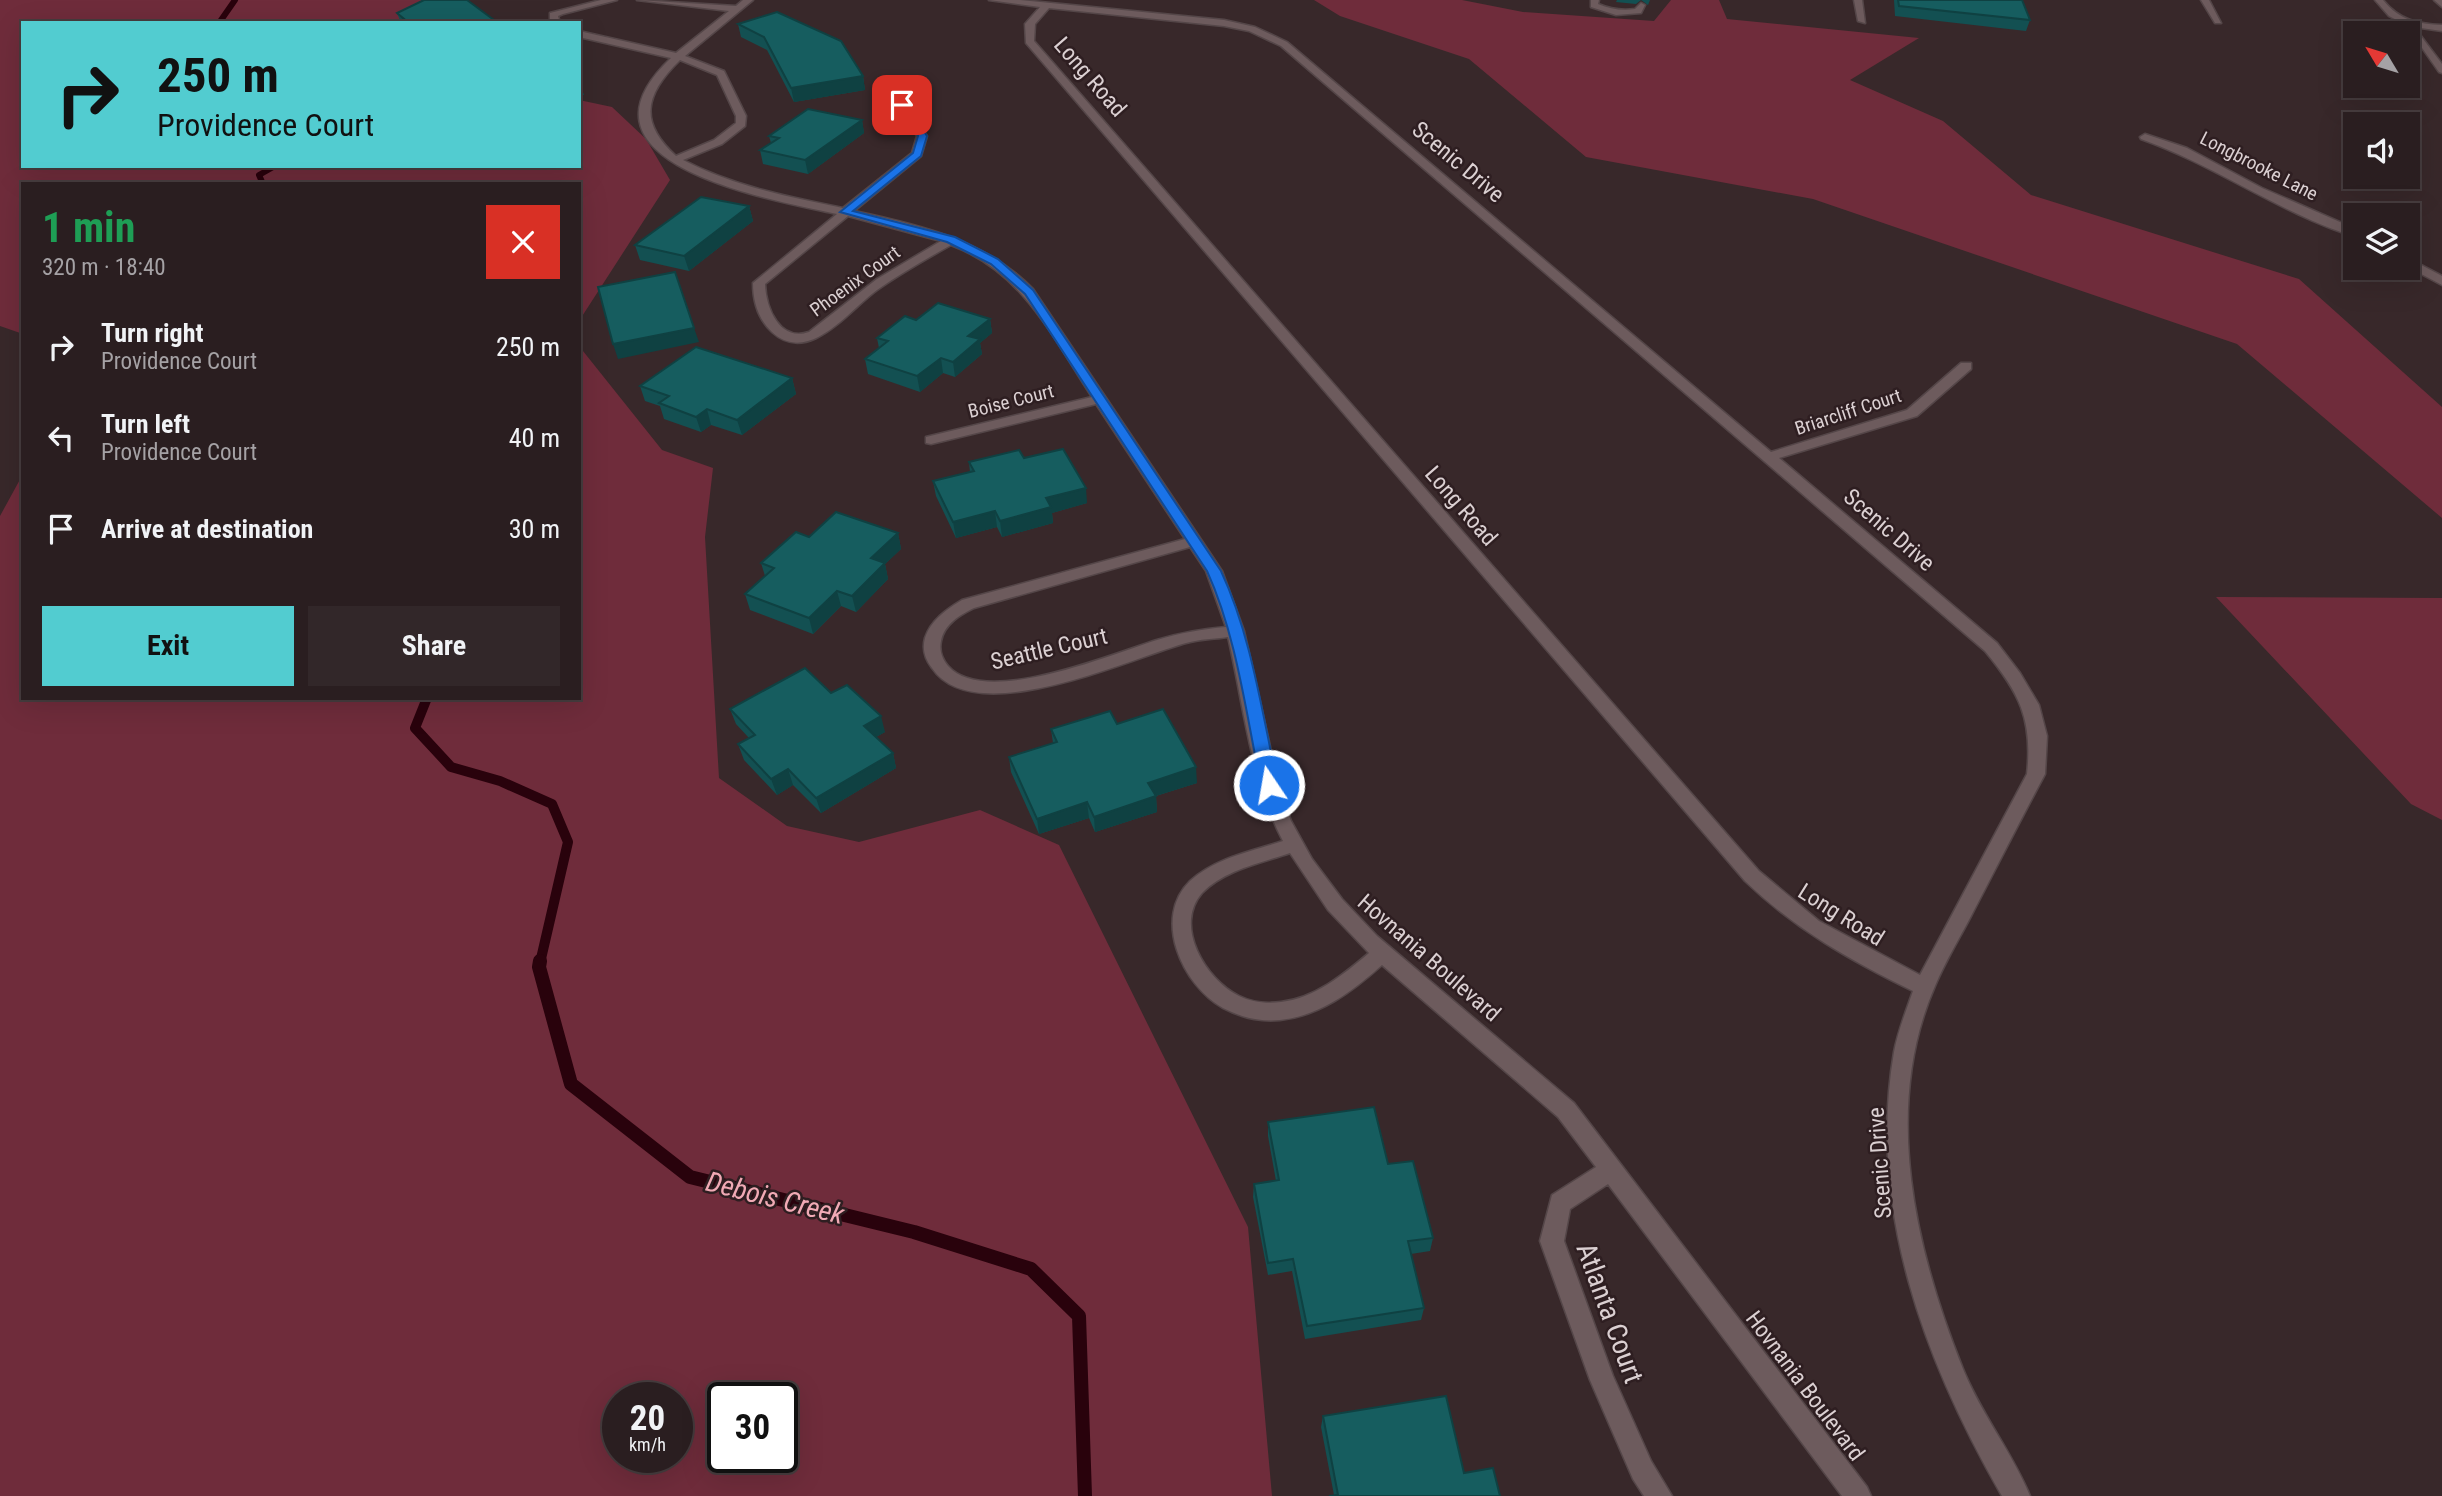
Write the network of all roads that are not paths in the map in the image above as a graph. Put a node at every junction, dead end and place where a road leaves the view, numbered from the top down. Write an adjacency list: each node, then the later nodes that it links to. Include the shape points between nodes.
1 (613, 0): 13 (street, via 559,12 553,15)
2 (641, 0): 9 (street)
3 (993, 0): 12 (street, Scenic Drive)
4 (1595, 0): 10 (lane, via 1594,5 1601,9 1618,12 1638,11)
5 (1858, 0): 14 (lane)
6 (2205, 0): 15 (lane)
7 (2379, 0): 16 (lane)
8 (2438, 0): 11 (lane)
9 (744, 4): 21 (street, Hovnania Boulevard)
10 (1641, 5)
11 (2442, 5)
12 (1046, 6): 34 (street, Scenic Drive, via 1224,23 1277,39); 39 (street, Long Road, via 1030,24 1029,41 1752,876 1818,933)
13 (554, 21)
14 (1861, 21)
15 (2218, 21)
16 (2402, 21)
17 (2420, 27): 18 (lane)
18 (2442, 29)
19 (581, 34): 21 (street)
20 (2420, 41): 22 (lane)
21 (680, 57): 25 (street, Hovnania Boulevard, via 652,88 644,117 653,140); 25 (street, via 721,73 741,124 733,134)
22 (2442, 70)
23 (902, 105): 26 (street, via 922,136 918,154)
24 (2145, 136): 27 (street, Longbrooke Lane)
25 (674, 160): 26 (street, Hovnania Boulevard, via 727,184)
26 (845, 212): 28 (street, Hovnania Boulevard); 28 (street, Phoenix Court, via 759,283 757,294 775,330 791,337 812,336 888,276)
27 (2343, 228)
28 (951, 240): 32 (street, Hovnania Boulevard, via 994,261 1029,292)
29 (2420, 269): 30 (street)
30 (2442, 281)
31 (1966, 366): 34 (street, Briarcliff Court, via 1912,413)
32 (1100, 399): 33 (street, Boise Court); 35 (street, Hovnania Boulevard)
33 (931, 440)
34 (1768, 457): 39 (street, Scenic Drive, via 1991,648 2013,672 2037,718 2041,745 2036,774)
35 (1194, 541): 36 (street, Hovnania Boulevard, via 1223,591); 36 (street, Seattle Court, via 968,604 937,629 933,655 944,673 957,682 994,687 1052,676 1192,635)
36 (1236, 631): 37 (street, Hovnania Boulevard, via 1269,785)
37 (1292, 845): 38 (street, Hovnania Boulevard, via 1342,914); 38 (street, via 1226,868 1194,889 1184,907 1181,932 1192,968 1243,1008 1279,1011 1312,1004)
38 (1382, 954): 40 (street, Hovnania Boulevard, via 1525,1070 1566,1110)
39 (1924, 987): 43 (street, Scenic Drive, via 1909,1022 1898,1091 1902,1205 1917,1273 1939,1338 1968,1406)
40 (1612, 1169): 41 (street, Atlanta Court, via 1560,1203 1552,1241 1602,1380 1642,1470); 42 (street, Hovnania Boulevard)
41 (1659, 1496)
42 (1858, 1496)
43 (2017, 1496)

